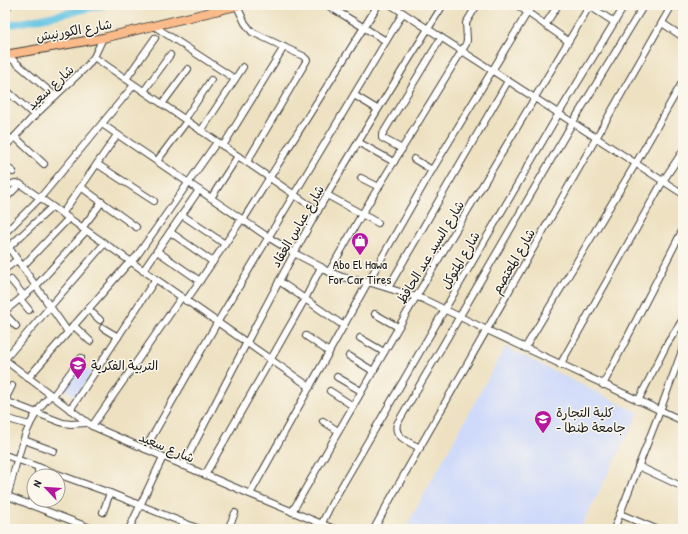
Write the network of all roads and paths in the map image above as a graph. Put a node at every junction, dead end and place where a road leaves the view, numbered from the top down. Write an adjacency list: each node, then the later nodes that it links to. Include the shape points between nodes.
1 (8, 5): 16 (main road)
2 (238, 5): 23 (main road, شارع الكورنيش); 32 (street, via 245,23 252,32)
3 (327, 5): 24 (street)
4 (378, 5): 24 (street)
5 (391, 5): 19 (street)
6 (443, 5): 25 (street, شارع عباس العقاد)
7 (476, 5): 33 (street, via 466,23 468,42)
8 (517, 5): 18 (street)
9 (532, 5): 18 (street)
10 (558, 5): 22 (street)
11 (589, 5): 20 (street); 30 (street, شارع السيد عبد الحافظ)
12 (625, 5): 20 (street, شارع المتوكل)
13 (644, 5): 56 (street)
14 (672, 5): 21 (street, شارع المعتصم)
15 (678, 5): 17 (street)
16 (5, 6)
17 (683, 9)
18 (528, 12): 22 (street); 39 (street)
19 (403, 13): 25 (street); 31 (street)
20 (614, 22): 53 (street, شارع المتوكل)
21 (662, 23): 26 (street); 61 (street, شارع المعتصم)
22 (545, 25): 30 (street)
23 (154, 26): 27 (main road, شارع الكورنيش); 41 (street)
24 (364, 27): 31 (street); 80 (street)
25 (428, 29): 29 (street); 52 (street, شارع عباس العقاد)
26 (683, 37)
27 (103, 38): 34 (main road, شارع الكورنيش); 36 (street, شارع سعيد)
28 (155, 38): 40 (street)
29 (441, 38): 33 (street); 67 (street, via 382,135 382,138)
30 (568, 41): 50 (street, شارع السيد عبد الحافظ)
31 (386, 42): 48 (street)
32 (284, 47): 65 (street); 72 (street, via 305,58 307,63)
33 (462, 51): 39 (street); 67 (street)
34 (6, 55): 49 (street)
35 (170, 55): 47 (street)
36 (94, 57): 40 (street); 49 (street, شارع سعيد)
37 (243, 67): 41 (street)
38 (188, 69): 51 (street)
39 (492, 71): 43 (street); 78 (street)
40 (126, 79): 45 (street)
41 (235, 79): 58 (street)
42 (211, 80): 55 (street)
43 (508, 81): 50 (street); 130 (street)
44 (683, 81): 74 (street)
45 (134, 85): 47 (street); 57 (street)
46 (5, 89): 54 (street)
47 (144, 91): 51 (street)
48 (354, 95): 52 (street); 89 (street)
49 (56, 96): 54 (street, شارع سعيد)
50 (534, 98): 53 (street); 132 (street, شارع السيد عبد الحافظ)
51 (162, 104): 55 (street)
52 (377, 109): 64 (street, شارع عباس العقاد)
53 (559, 113): 56 (street); 137 (street, شارع المتوكل)
54 (35, 116): 62 (street, شارع سعيد)
55 (186, 120): 58 (street); 71 (street)
56 (573, 122): 61 (street); 141 (street)
57 (102, 124): 60 (street); 92 (street)
58 (201, 131): 63 (street)
59 (5, 134): 62 (street)
60 (118, 135): 71 (street); 76 (street)
61 (596, 138): 74 (street); 150 (street, شارع المعتصم)
62 (13, 139): 66 (street, شارع سعيد); 75 (street)
63 (217, 142): 65 (street); 83 (street)
64 (358, 142): 73 (street); 91 (street, شارع عباس العقاد)
65 (224, 146): 69 (street)
66 (6, 149)
67 (402, 149): 73 (street)
68 (683, 151): 82 (street)
69 (238, 156): 72 (street); 93 (street)
70 (414, 159): 78 (street)
71 (157, 161): 83 (street)
72 (247, 162): 80 (street)
73 (394, 162): 87 (street)
74 (636, 163): 82 (street); 157 (street)
75 (44, 164)
76 (97, 164): 86 (street); 95 (street)
77 (5, 166): 79 (street)
78 (432, 170): 128 (street)
79 (12, 172)
80 (270, 178): 89 (street); 103 (street)
81 (362, 178): 87 (street)
82 (663, 181): 90 (street); 165 (street)
83 (188, 182): 88 (street); 117 (street)
84 (20, 184): 85 (street); 92 (street); 94 (street)
85 (5, 186)
86 (81, 187): 96 (street); 99 (street)
87 (379, 187): 100 (street)
88 (199, 190): 93 (street); 101 (street)
89 (294, 194): 98 (street); 110 (street)
90 (683, 194)
91 (327, 195): 98 (street, شارع عباس العقاد); 100 (street)
92 (40, 198): 97 (street); 108 (street)
93 (211, 198): 103 (street)
94 (5, 199)
95 (154, 201)
96 (102, 202): 105 (street); 107 (street)
97 (52, 207): 99 (street); 113 (street)
98 (318, 211): 115 (street, شارع عباس العقاد)
99 (62, 214): 102 (street)
100 (362, 214): 104 (street); 123 (street)
101 (182, 215): 109 (street); 112 (street)
102 (68, 219): 107 (street); 120 (street)
103 (242, 220): 110 (street); 112 (street)
104 (378, 223)
105 (136, 227)
106 (683, 229): 169 (street)
107 (84, 230): 111 (street); 129 (street)
108 (5, 232)
109 (170, 232): 114 (street); 118 (street)
110 (268, 237): 115 (street); 144 (street)
111 (104, 244): 117 (street); 135 (street)
112 (225, 244): 118 (street)
113 (7, 245): 116 (street)
114 (157, 251): 122 (street); 126 (street)
115 (294, 253): 119 (street); 127 (street, شارع عباس العقاد)
116 (17, 260): 120 (street); 121 (street)
117 (130, 262): 122 (street); 136 (street)
118 (213, 262): 126 (street)
119 (321, 266): 123 (street); 133 (street)
120 (22, 267): 129 (street)
121 (5, 269)
122 (143, 271): 125 (street)
123 (329, 272): 128 (street)
124 (10, 280): 131 (street)
125 (156, 280): 134 (street); 153 (street)
126 (200, 281): 134 (street)
127 (279, 281): 133 (street); 156 (street, شارع عباس العقاد)
128 (368, 282): 130 (street); 147 (street)
129 (36, 286): 131 (street); 135 (street)
130 (388, 288): 132 (street)
131 (22, 297): 138 (street); 139 (street)
132 (416, 297): 137 (street); 149 (street, شارع السيد عبد الحافظ)
133 (305, 299): 147 (street); 164 (street)
134 (184, 300): 144 (street); 183 (street)
135 (50, 307): 151 (street); 163 (street)
136 (88, 309): 142 (street); 145 (street)
137 (444, 309): 141 (street); 209 (street, شارع المتوكل)
138 (29, 310)
139 (5, 311): 146 (street)
140 (375, 314): 149 (street)
141 (460, 317): 150 (street); 187 (street, via 397,426 396,431 400,436)
142 (100, 320)
143 (683, 320): 175 (street, via 667,344)
144 (217, 323): 156 (street); 188 (street)
145 (74, 325): 151 (street); 155 (street)
146 (16, 326)
147 (344, 326): 159 (street)
148 (103, 328): 153 (street)
149 (398, 328): 160 (street, شارع السيد عبد الحافظ)
150 (487, 330): 157 (street); 187 (street, شارع المعتصم)
151 (68, 332): 168 (street)
152 (306, 336): 159 (street)
153 (118, 337): 177 (street)
154 (360, 338): 160 (street)
155 (90, 341)
156 (246, 344): 164 (street); 193 (street, شارع عباس العقاد)
157 (525, 348): 165 (street)
158 (683, 348): 178 (street)
159 (329, 352): 171 (street)
160 (384, 352): 166 (street, شارع السيد عبد الحافظ)
161 (349, 356): 166 (street)
162 (81, 358): 174 (street)
163 (5, 359): 168 (street, شارع سعيد)
164 (270, 360): 171 (street); 196 (street)
165 (560, 364): 169 (street)
166 (373, 371): 173 (street, شارع السيد عبد الحافظ)
167 (337, 377): 173 (street)
168 (28, 378): 174 (street, شارع سعيد)
169 (603, 385): 175 (street)
170 (12, 386): 179 (street, via 6,400)
171 (310, 387): 199 (street)
172 (330, 391): 176 (street)
173 (361, 391): 176 (street, شارع السيد عبد الحافظ)
174 (52, 396): 177 (street, شارع سعيد); 179 (street)
175 (638, 401): 178 (street)
176 (352, 406): 185 (street, شارع السيد عبد الحافظ)
177 (70, 410): 183 (street, شارع سعيد)
178 (660, 411): 182 (street); 194 (street)
179 (35, 413): 183 (street, via 63,423); 184 (street)
180 (5, 418): 184 (street)
181 (323, 421): 185 (street)
182 (683, 422)
183 (89, 424): 188 (street, شارع سعيد)
184 (29, 425): 186 (street)
185 (338, 431): 206 (street, شارع السيد عبد الحافظ)
186 (24, 440): 189 (street); 192 (street)
187 (420, 448): 215 (street, شارع المعتصم)
188 (145, 449): 191 (street, شارع سعيد)
189 (54, 451)
190 (5, 455): 192 (street)
191 (163, 457): 193 (street, شارع سعيد); 203 (street)
192 (18, 460): 195 (street); 200 (street)
193 (183, 466): 196 (street, شارع سعيد)
194 (638, 466): 197 (street); 208 (street)
195 (38, 467): 198 (street)
196 (205, 475): 199 (street, شارع سعيد)
197 (683, 487)
198 (110, 494): 203 (street); 205 (street)
199 (250, 494): 206 (street, شارع سعيد)
200 (6, 495): 201 (street); 202 (street)
201 (26, 503)
202 (5, 505)
203 (139, 505): 211 (street); 212 (street)
204 (38, 508): 210 (street)
205 (102, 512)
206 (292, 512): 209 (street, شارع سعيد)
207 (235, 513): 213 (street)
208 (620, 514): 216 (street); 217 (street)
209 (320, 527): 214 (street, شارع سعيد)
210 (93, 529)
211 (128, 529)
212 (199, 529)
213 (228, 529)
214 (334, 529)
215 (374, 529)
216 (614, 529)
217 (656, 529)

